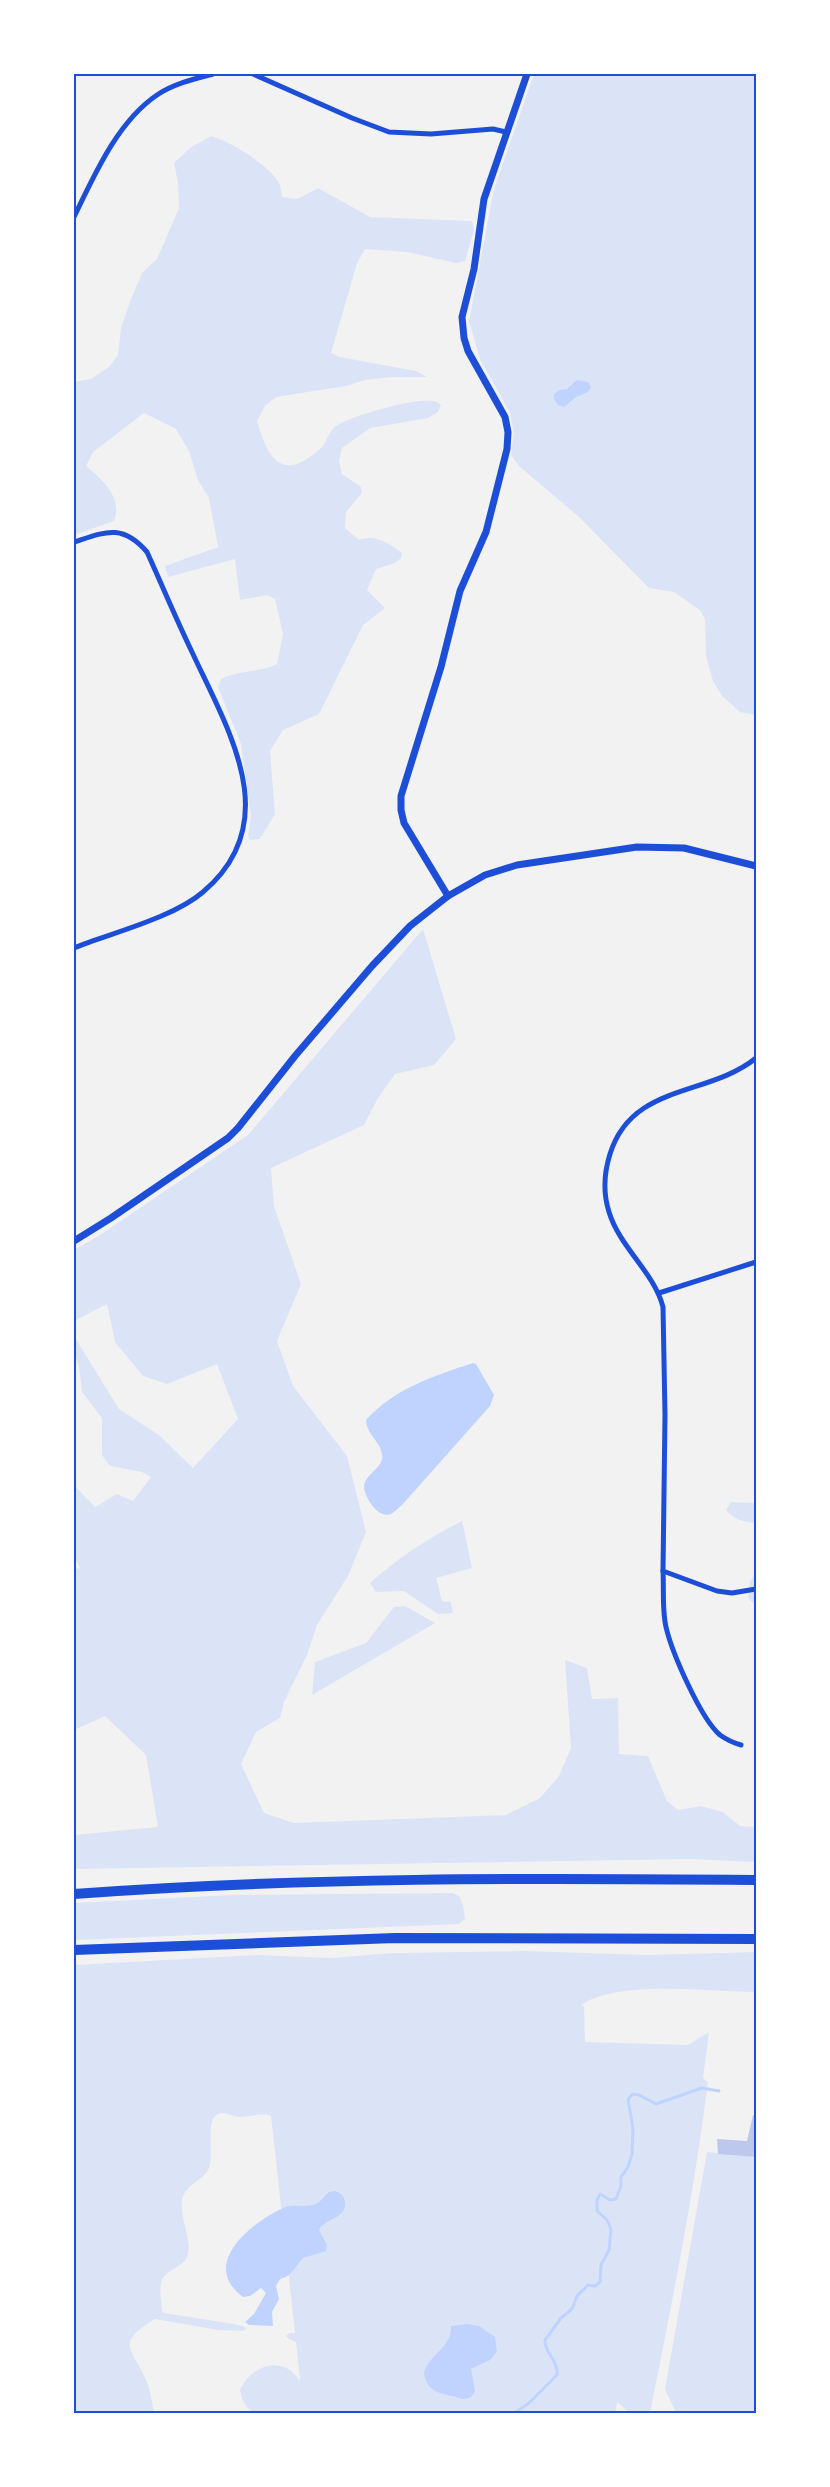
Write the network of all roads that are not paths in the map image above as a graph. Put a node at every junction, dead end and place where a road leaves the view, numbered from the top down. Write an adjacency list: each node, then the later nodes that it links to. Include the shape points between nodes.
1 (213, 74): 5 (street, via 180,84 142,108 117,139)
2 (253, 74): 4 (street, via 389,132)
3 (527, 74): 4 (street)
4 (506, 132): 8 (street, via 484,198 462,325 468,351 505,417 507,450 486,532 460,591 401,796 404,823)
5 (74, 217)
6 (74, 542): 9 (street, via 107,531 120,532 147,552 240,762 246,820 235,856 202,893 152,918)
7 (756, 866): 8 (street, via 684,848 637,847 505,867 484,874)
8 (448, 896): 11 (street, via 410,926 372,966 219,1146)
9 (74, 948)
10 (756, 1058): 13 (street, via 728,1076 652,1102 628,1120 613,1144 605,1178 609,1212 623,1241)
11 (74, 1241)
12 (756, 1262): 13 (street)
13 (659, 1293): 14 (street, via 664,1318)
14 (663, 1571): 15 (street, via 717,1591 732,1593); 16 (street, via 666,1628 681,1666 712,1727)
15 (756, 1588)
16 (741, 1745)
17 (756, 1880): 18 (highway, via 308,1881)
18 (74, 1894)
19 (756, 1940): 20 (highway, via 395,1938)
20 (74, 1950)

